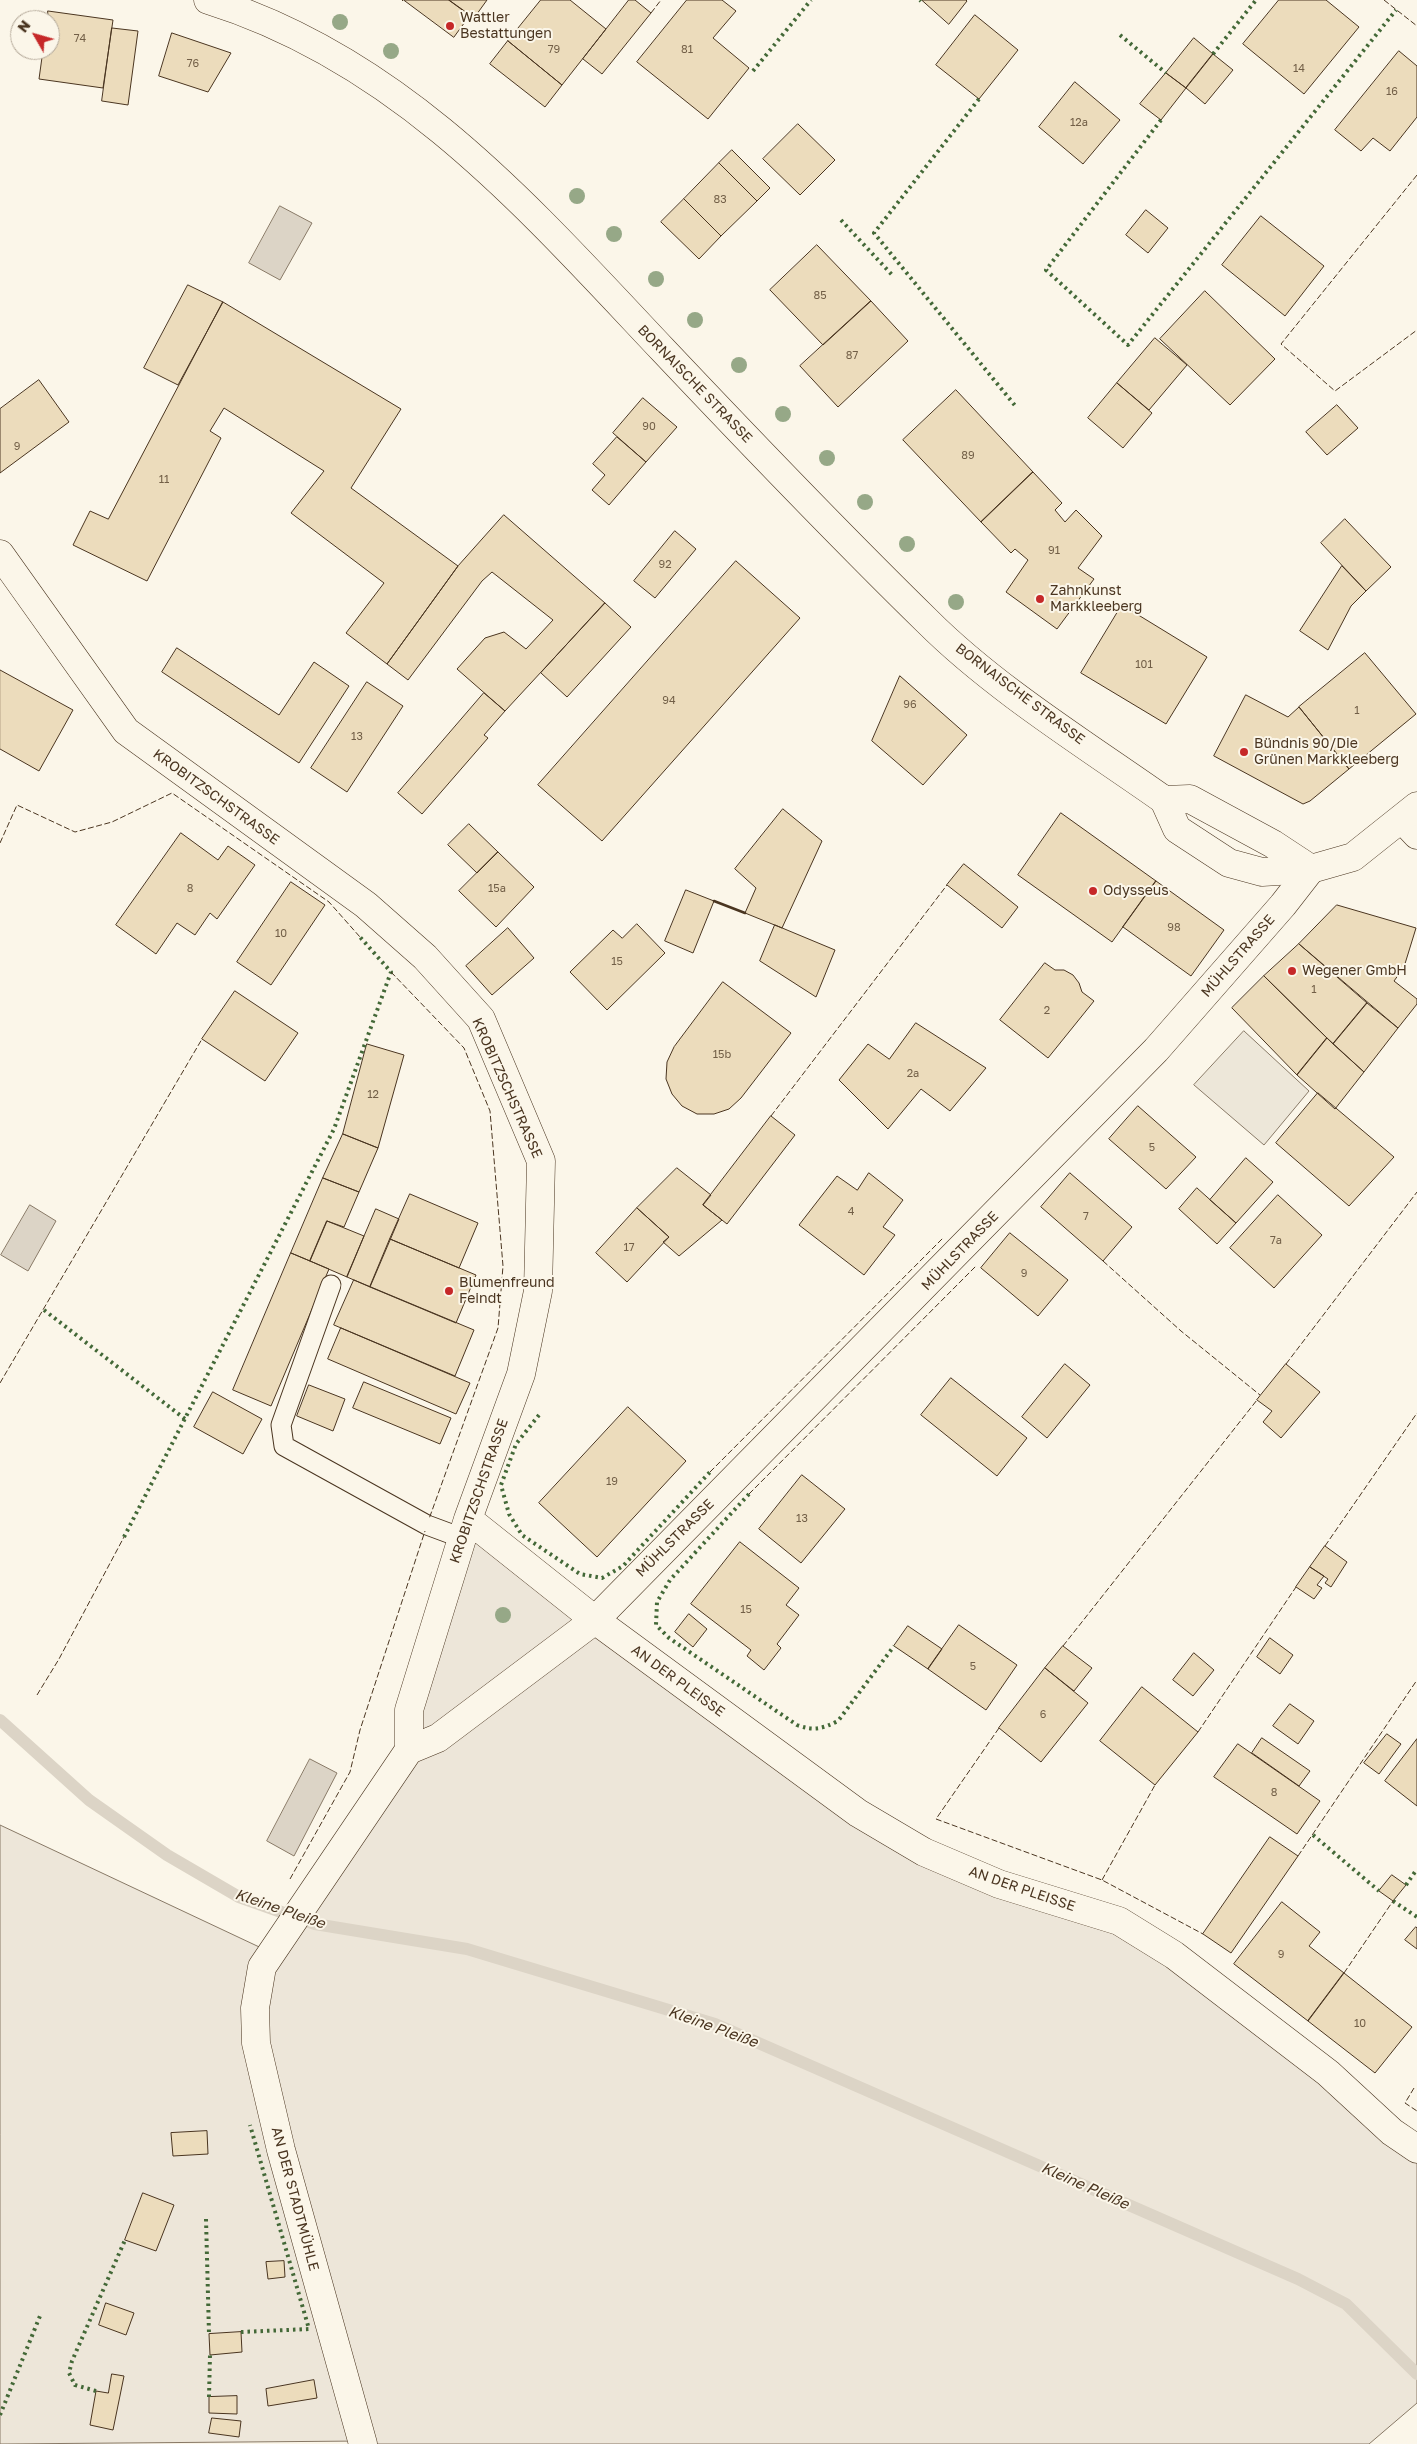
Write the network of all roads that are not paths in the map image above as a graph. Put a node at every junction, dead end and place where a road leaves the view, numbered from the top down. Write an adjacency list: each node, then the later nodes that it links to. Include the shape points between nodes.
1 (208, 0): 3 (street, BORNAISCHE STRASSE, via 235,8 322,48 429,119 532,212 778,471 930,625 990,676)
2 (0, 554): 7 (street, KROBITZSCHSTRASSE, via 126,731 366,905 425,956 481,1019 541,1161 538,1291 520,1374)
3 (1164, 800): 5 (street, via 1190,799 1267,840); 5 (street, via 1177,829 1229,863 1262,872)
4 (1412, 820): 5 (street, via 1353,857)
5 (1311, 869): 8 (street, MÜHLSTRASSE, via 1156,1050)
6 (332, 1285): 7 (lane, via 281,1425 284,1446 427,1525)
7 (465, 1529): 8 (street); 9 (street, KROBITZSCHSTRASSE, via 409,1710)
8 (595, 1620): 9 (street, MÜHLSTRASSE, via 438,1738); 10 (street, AN DER PLEISSE, via 858,1813 924,1852 999,1884 1119,1921 1174,1955 1328,2073 1392,2132)
9 (409, 1750): 11 (street, AN DER STADTMÜHLE, via 262,1967 255,2008 256,2043 281,2150)
10 (1417, 2149)
11 (363, 2444)

